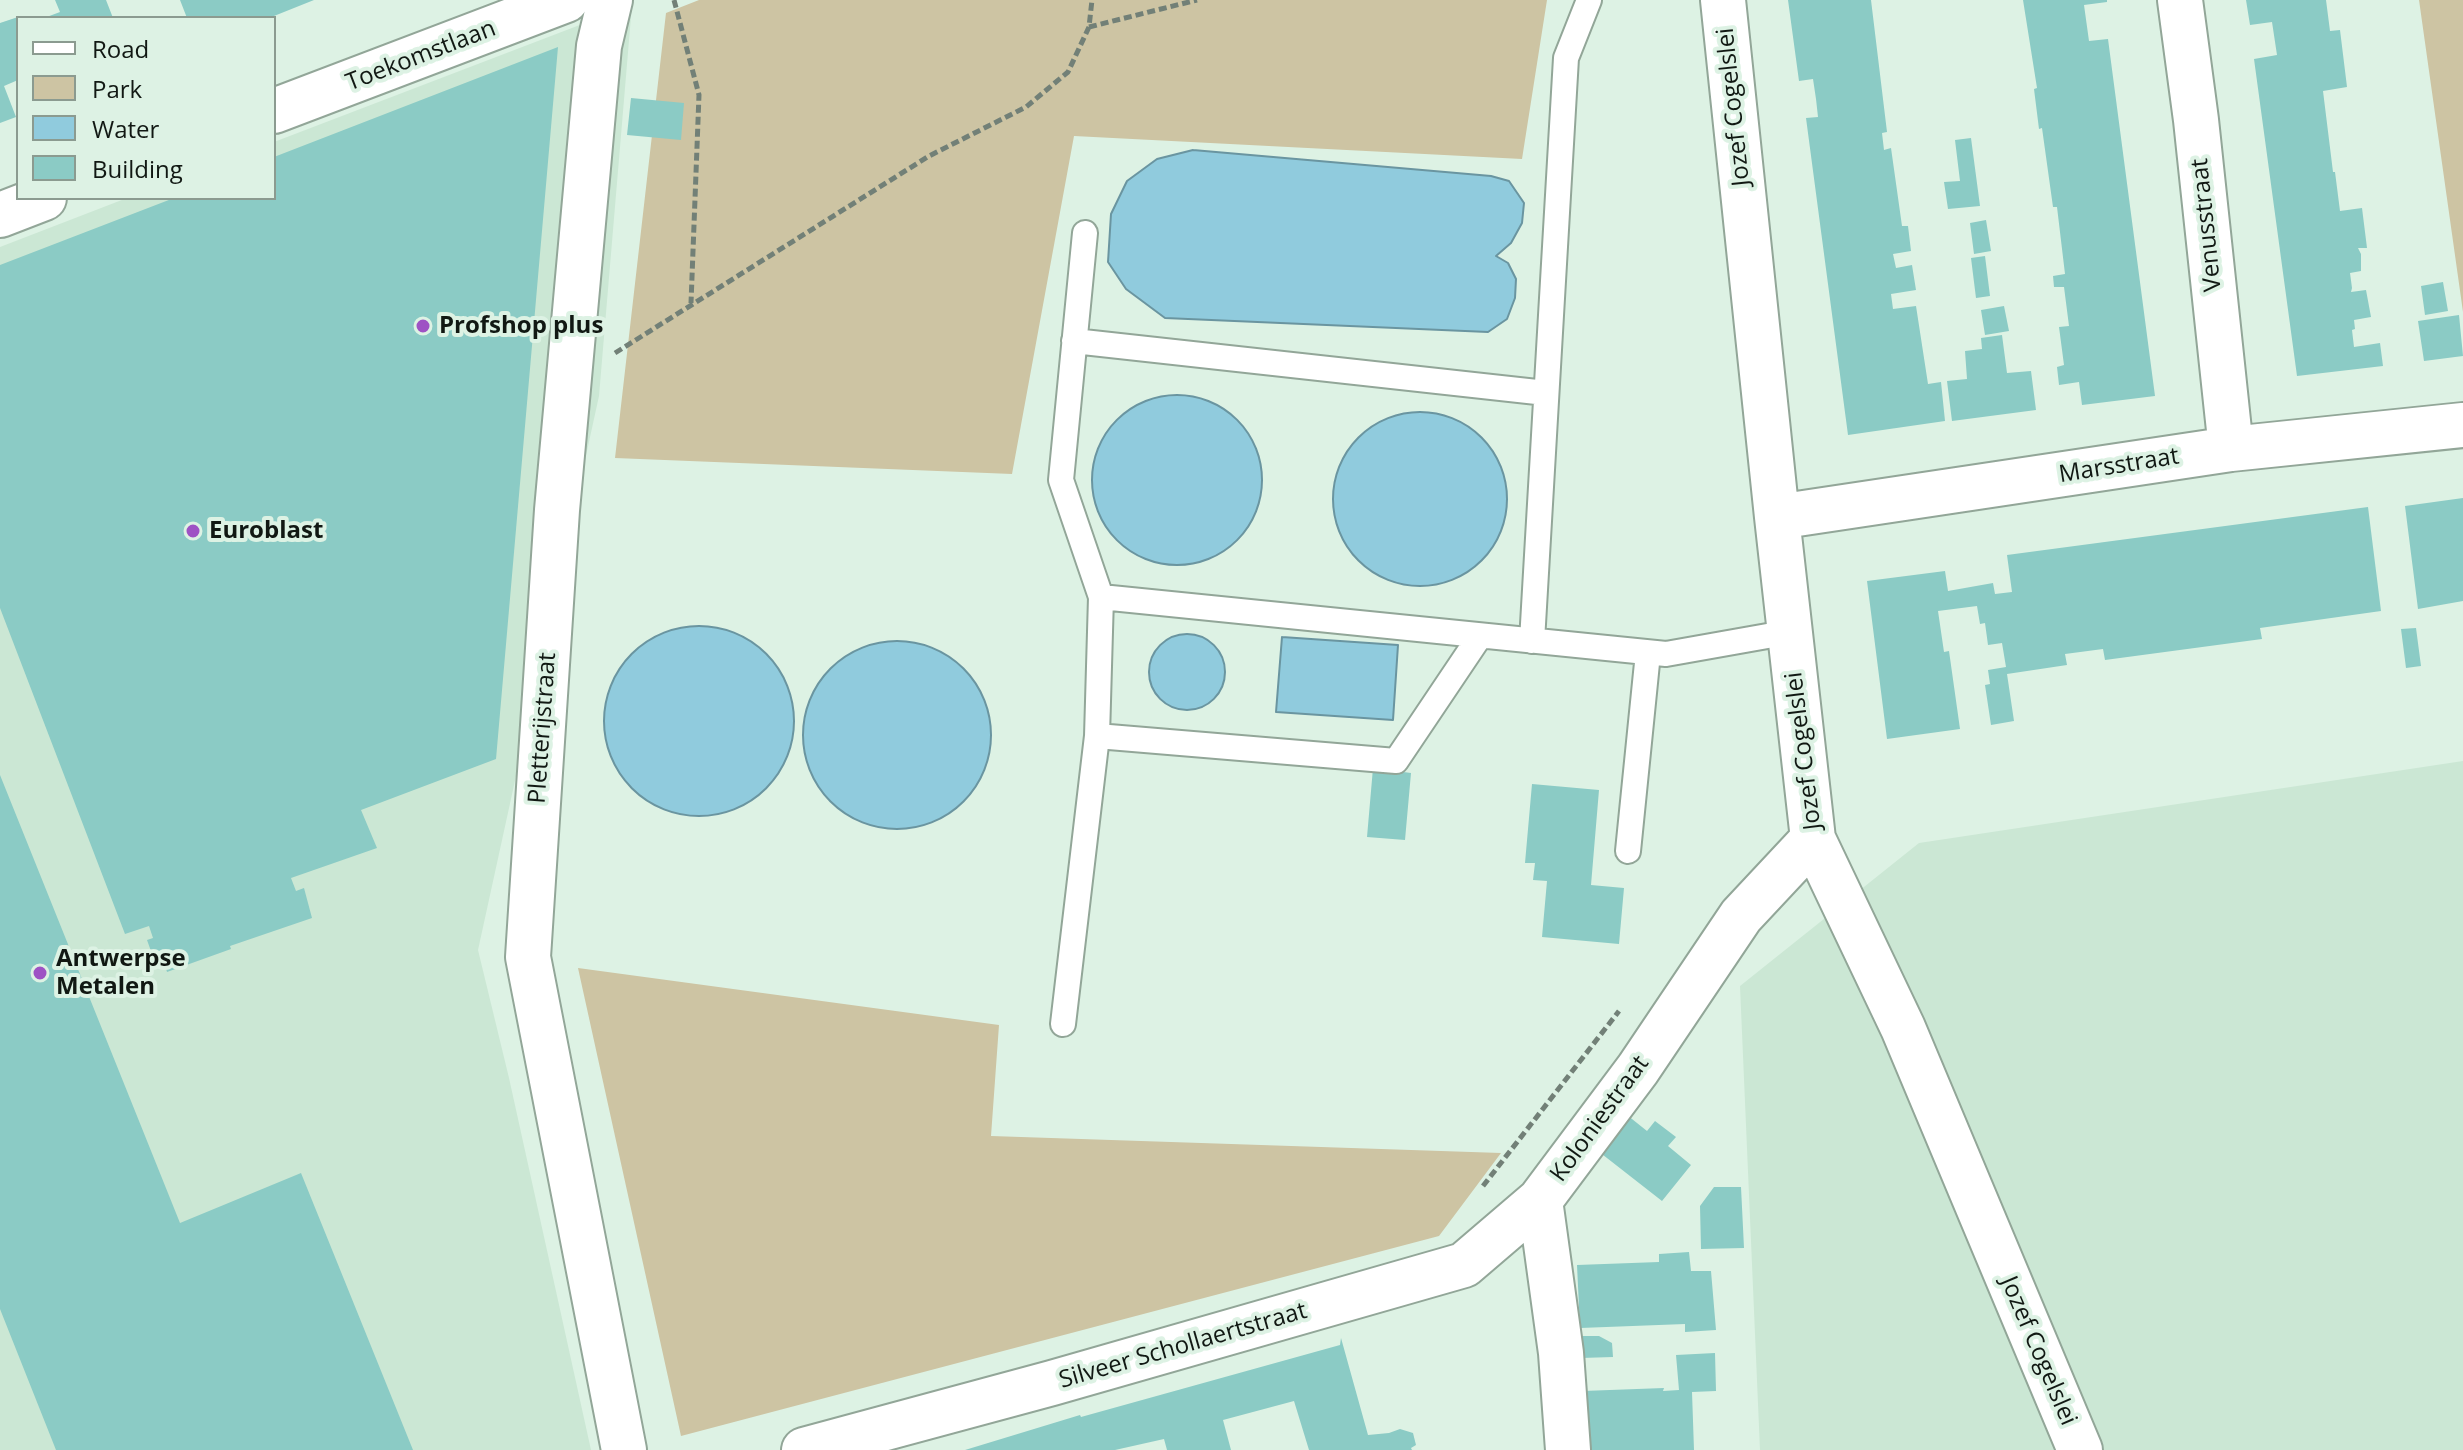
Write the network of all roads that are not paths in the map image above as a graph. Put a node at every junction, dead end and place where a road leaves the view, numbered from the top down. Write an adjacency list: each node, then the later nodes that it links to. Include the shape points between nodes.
1 (566, 0): 6 (street, Toekomstlaan)
2 (610, 0): 25 (street, Pletterijstraat, via 599,46 556,526 528,957)
3 (1589, 0): 11 (lane, via 1566,58)
4 (1723, 0): 14 (street, Jozef Cogelslei)
5 (2180, 0): 13 (street, Venusstraat)
6 (276, 110)
7 (39, 200): 8 (street)
8 (0, 215)
9 (1085, 233): 10 (lane)
10 (1074, 341): 11 (lane); 15 (lane, via 1061,480)
11 (1546, 393): 18 (lane)
12 (2463, 425): 13 (street, Marsstraat)
13 (2231, 449): 14 (street, Marsstraat)
14 (1777, 517): 16 (street, Jozef Cogelslei)
15 (1101, 597): 17 (lane); 20 (lane)
16 (1790, 632): 19 (lane); 21 (street, Jozef Cogelslei)
17 (1480, 636): 18 (lane); 20 (lane, via 1396,761)
18 (1532, 641): 19 (lane)
19 (1648, 653): 22 (lane)
20 (1097, 736): 23 (lane)
21 (1813, 839): 24 (street, Koloniestraat, via 1741,916 1638,1069); 28 (street, Jozef Cogelslei, via 1903,1028)
22 (1628, 851)
23 (1063, 1024)
24 (1540, 1200): 26 (street, Silveer Schollaertstraat, via 1464,1265); 27 (street, Koloniestraat)
25 (624, 1450)
26 (804, 1450)
27 (1568, 1450)
28 (2080, 1450)

